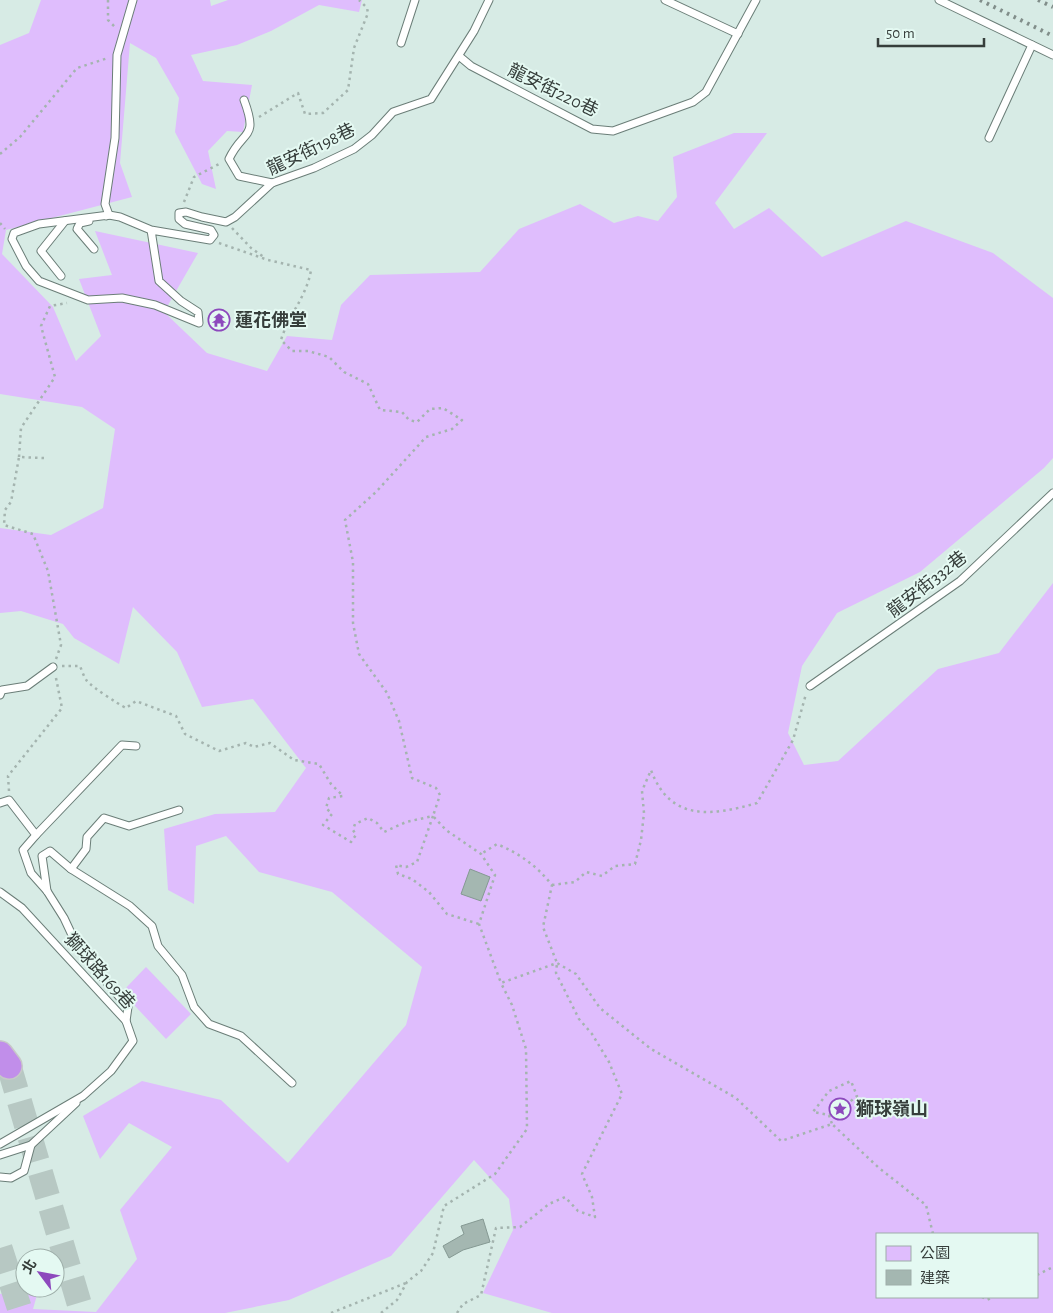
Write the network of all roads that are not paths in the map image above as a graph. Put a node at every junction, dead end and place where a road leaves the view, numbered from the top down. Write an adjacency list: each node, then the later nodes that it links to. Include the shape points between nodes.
1 (133, 0): 15 (lane, via 117,55 115,138 105,204)
2 (415, 0): 8 (lane)
3 (490, 0): 11 (lane, 龍安街198巷)
4 (665, 0): 7 (lane)
5 (756, 0): 7 (lane, 龍安街220巷)
6 (939, 0): 9 (lane)
7 (738, 34): 11 (lane, 龍安街220巷, via 706,92 694,102 614,131 592,128 471,66)
8 (401, 43)
9 (1032, 45): 10 (lane); 13 (lane)
10 (1053, 55)
11 (459, 56): 14 (lane, 龍安街198巷, via 431,99 393,112 354,149)
12 (244, 100): 14 (lane, via 252,121 250,133 229,159 239,176)
13 (989, 138)
14 (272, 183): 17 (lane, 龍安街198巷, via 226,222 179,213 178,219 186,224 211,230 214,235 210,240)
15 (109, 215): 16 (lane); 17 (lane, via 120,216); 18 (lane, via 80,223 77,229)
16 (66, 221): 17 (lane, via 24,228 14,233 12,239 26,266 39,281 88,300 130,300 178,313 199,323 198,312 159,281); 19 (lane, via 41,251)
17 (151, 230)
18 (94, 250)
19 (61, 276)
20 (1053, 493): 22 (lane, 龍安街332巷, via 960,581)
21 (53, 667): 23 (lane, via 27,686 2,690)
22 (810, 686)
23 (0, 695)
24 (136, 746): 27 (lane, via 122,745)
25 (0, 803): 27 (lane, via 9,800)
26 (179, 810): 28 (lane, via 129,826 104,818 87,837 86,849)
27 (36, 835): 29 (lane, via 23,850 31,873)
28 (71, 869): 29 (lane, via 50,851 42,856); 32 (lane, via 130,906 152,926 158,946 182,975 194,1007 209,1024 241,1036)
29 (47, 891): 31 (lane, via 79,950 128,1007)
30 (0, 892): 31 (lane, 獅球路169巷, via 22,908)
31 (126, 1020): 33 (lane, 獅球路169巷, via 133,1041 111,1071)
32 (292, 1082)
33 (83, 1096): 34 (lane, 獅球路169巷); 35 (lane)
34 (0, 1144)
35 (31, 1145): 36 (lane); 37 (lane, via 24,1171 11,1178)
36 (0, 1156)
37 (0, 1177)

